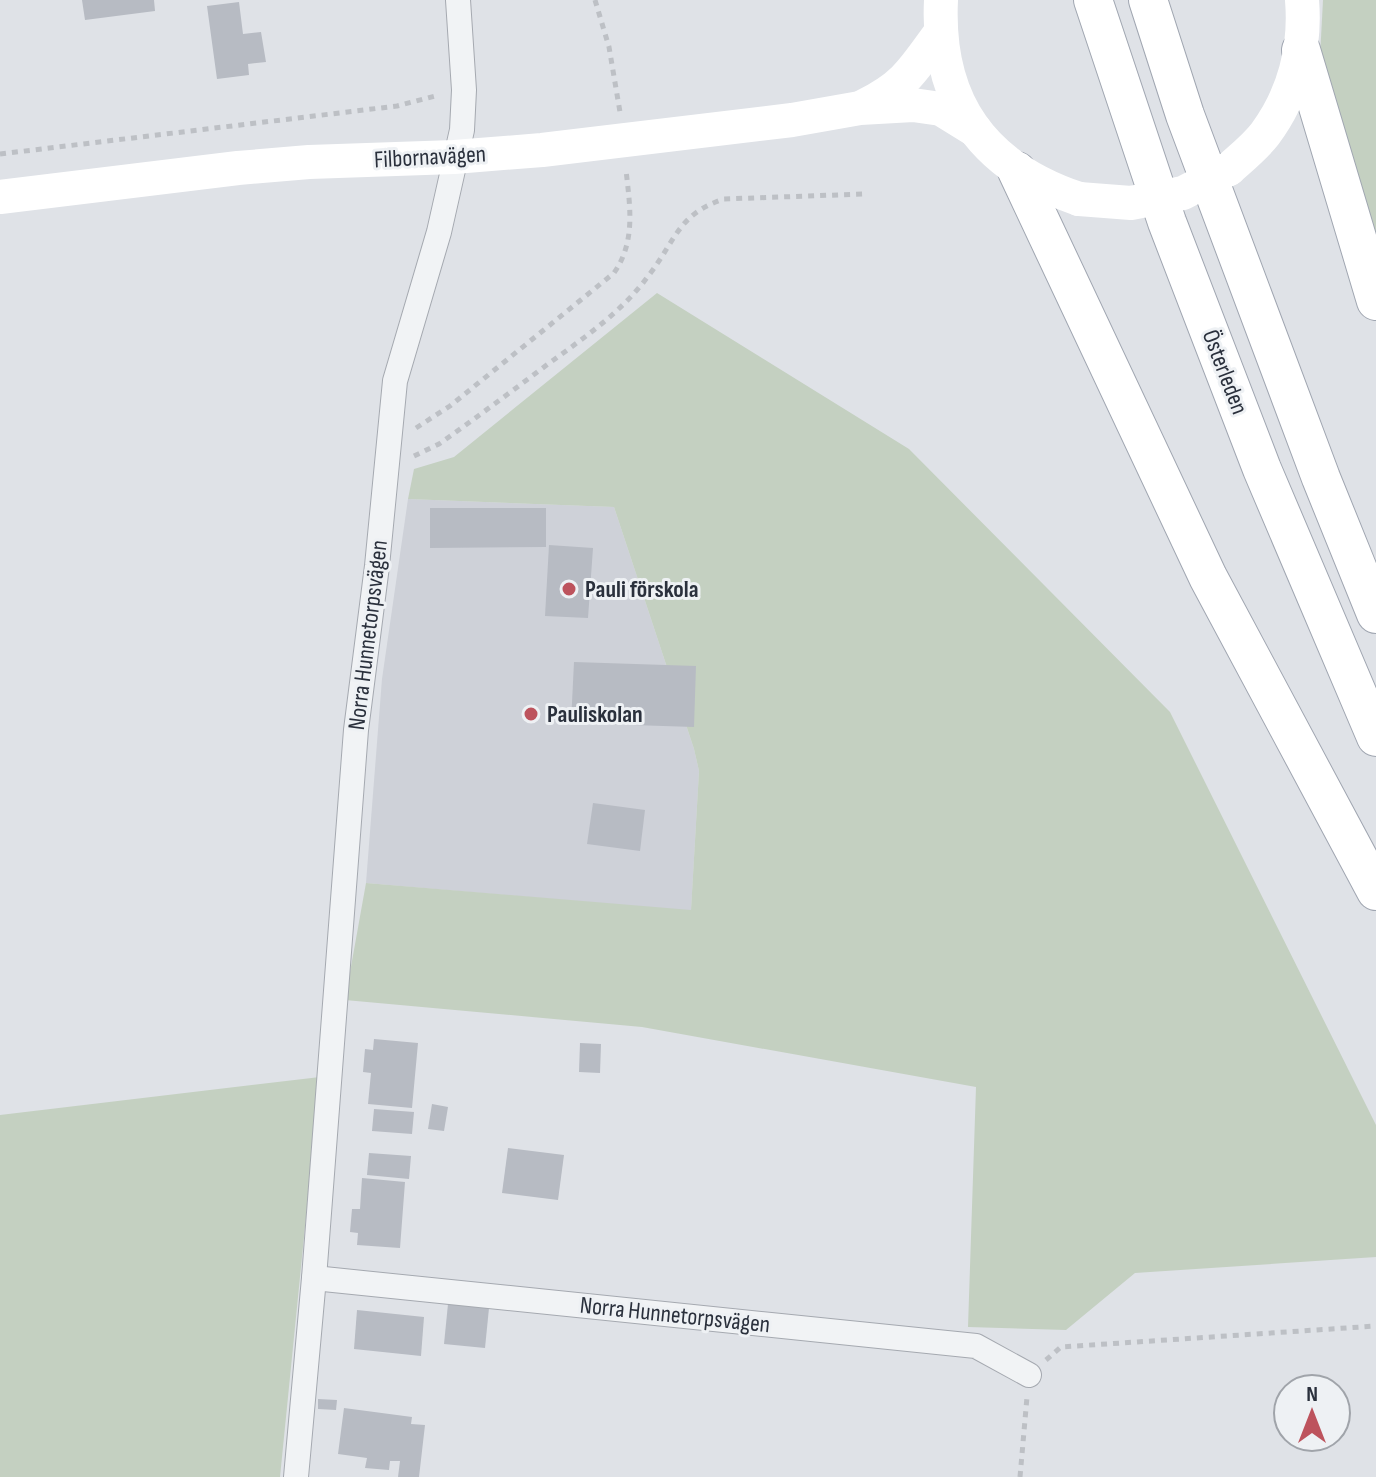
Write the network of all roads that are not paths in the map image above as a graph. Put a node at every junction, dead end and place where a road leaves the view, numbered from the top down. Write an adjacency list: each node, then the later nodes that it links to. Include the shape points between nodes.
1 (458, 0): 9 (street, Norra Hunnetorpsvägen, via 464,90)
2 (1093, 0): 14 (main road, Österleden, via 1167,222 1262,469)
3 (1148, 0): 13 (main road, via 1185,115)
4 (1302, 0): 6 (street)
5 (940, 17): 7 (street, Filbornavägen, via 908,76 892,92); 8 (street, via 950,84)
6 (1301, 50): 10 (street, bridge, via 1288,96 1264,136 1229,169 1183,193 1131,203 1079,199); 12 (main road)
7 (860, 108): 8 (street, Filbornavägen, via 941,109); 9 (street, Filbornavägen)
8 (975, 130): 10 (street)
9 (454, 157): 11 (street, Filbornavägen, via 238,168); 16 (street, Norra Hunnetorpsvägen, via 439,232 395,381 356,730)
10 (1017, 171): 15 (main road, via 1208,577)
11 (0, 197)
12 (1376, 301)
13 (1376, 614)
14 (1376, 737)
15 (1376, 891)
16 (314, 1278): 17 (street, Norra Hunnetorpsvägen, via 976,1346); 18 (street, Norra Hunnetorpsvägen)
17 (1029, 1375)
18 (296, 1477)

